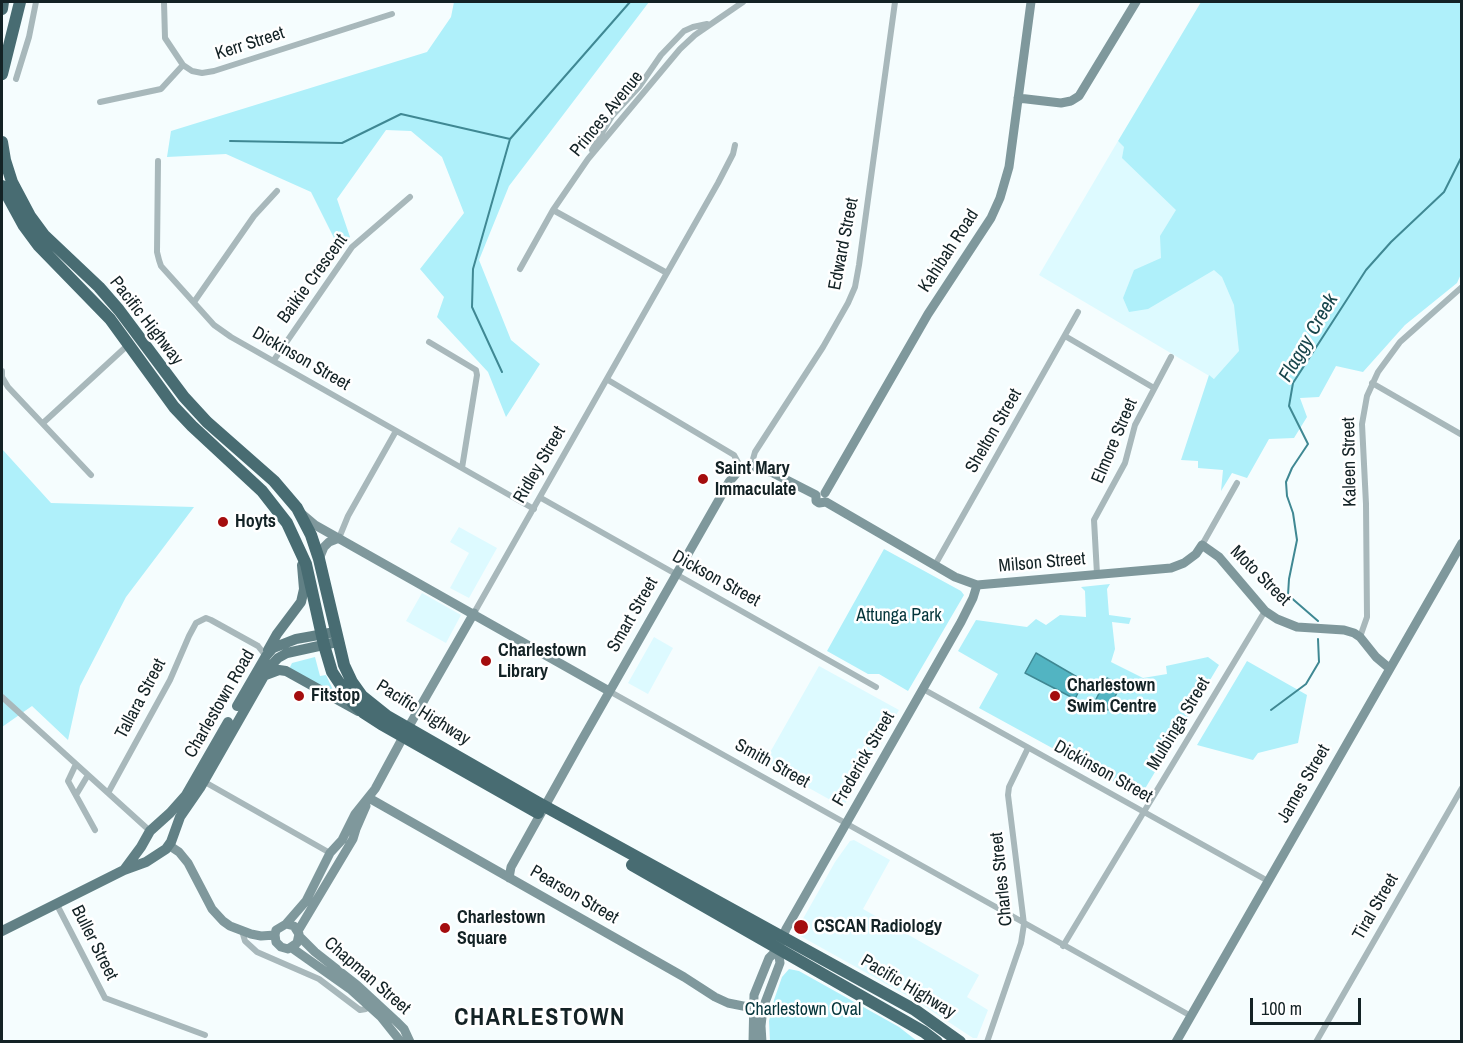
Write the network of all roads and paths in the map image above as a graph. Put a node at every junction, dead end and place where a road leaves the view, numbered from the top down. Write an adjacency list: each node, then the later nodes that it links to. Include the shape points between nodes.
1 (3, 2): 9 (highway)
2 (20, 2): 13 (highway)
3 (36, 2): 14 (street)
4 (164, 2): 12 (street, via 165,38)
5 (743, 2): 11 (street, Princes Avenue)
6 (895, 2): 43 (street, Edward Street, via 855,287 823,347)
7 (1031, 2): 15 (street, Kahibah Road)
8 (1136, 2): 15 (street, via 1079,96 1061,103)
9 (2, 9)
10 (392, 14): 12 (street, Kerr Street, via 214,71 192,71)
11 (712, 22): 19 (street, Princes Avenue, via 680,49); 19 (street, via 689,28 672,42 612,116)
12 (183, 64): 16 (street, via 161,89)
13 (2, 74)
14 (16, 79)
15 (1018, 98): 47 (street, Kahibah Road, via 1009,167 991,218 932,307)
16 (100, 102)
17 (2, 142): 30 (highway, Pacific Highway, via 12,182 30,216)
18 (735, 145): 26 (street, Ridley Street)
19 (588, 159): 24 (street, Princes Avenue)
20 (158, 160): 28 (street, Dickinson Street, via 159,260)
21 (2, 186): 33 (highway, Pacific Highway, via 38,245 110,319)
22 (277, 191): 28 (street, via 254,216)
23 (410, 197): 35 (street, Baikie Crescent, via 352,247)
24 (553, 210): 25 (street, Princes Avenue); 26 (street)
25 (520, 268)
26 (667, 273): 37 (street, Ridley Street)
27 (1461, 287): 38 (street, Kaleen Street, via 1400,342)
28 (194, 302): 35 (street, Dickinson Street, via 214,325)
29 (1078, 312): 31 (street, Shelton Street)
30 (138, 335): 33 (street); 50 (highway, Pacific Highway, via 184,397 274,481)
31 (1065, 336): 39 (street); 56 (street, Shelton Street)
32 (429, 342): 44 (street, via 476,370)
33 (128, 345): 40 (street); 54 (highway, Pacific Highway, via 192,426 273,503)
34 (1171, 357): 39 (street, Elmore Street)
35 (274, 360): 41 (street, Dickinson Street)
36 (2, 371): 40 (street, via 8,387)
37 (608, 380): 43 (street, Milson Street, via 734,455); 48 (street, Ridley Street)
38 (1372, 383): 42 (street); 63 (street, Kaleen Street, via 1362,424 1367,617)
39 (1154, 388): 58 (street, Elmore Street, via 1135,425 1125,463 1094,520)
40 (43, 423): 45 (street)
41 (396, 431): 44 (street, Dickinson Street); 51 (street)
42 (1461, 435)
43 (746, 467): 47 (street, Milson Street, via 773,473); 57 (street, Smart Street, via 729,482)
44 (462, 468): 49 (street, Dickinson Street)
45 (91, 475)
46 (1237, 483): 53 (street, Milson Street)
47 (822, 497): 56 (street, Milson Street)
48 (541, 498): 49 (street, Ridley Street); 57 (street, Dickson Street)
49 (534, 509): 61 (street, Ridley Street)
50 (300, 512): 51 (street, Smith Street); 55 (highway, Pacific Highway)
51 (339, 538): 55 (street, via 324,547); 61 (street, Smith Street)
52 (1461, 543): 66 (street, James Street)
53 (1202, 544): 58 (street, Milson Street, via 1196,554 1171,568); 60 (street, Moto Street, via 1219,557)
54 (300, 547): 64 (highway, Pacific Highway); 65 (main road, via 302,598)
55 (319, 559): 62 (highway, Pacific Highway)
56 (934, 565): 59 (street, Milson Street)
57 (676, 573): 68 (street, Dickson Street); 70 (street, Smart Street)
58 (1097, 574): 59 (street, Milson Street)
59 (977, 585): 69 (street, Frederick Street)
60 (1265, 610): 63 (street, Moto Street, via 1297,627 1344,630); 83 (street, Mulbinga Street)
61 (474, 614): 70 (street, Smith Street); 73 (street, Ridley Street)
62 (336, 637): 64 (main road, Charlestown Road); 73 (highway, Pacific Highway, via 346,671 357,690)
63 (1360, 637): 66 (street)
64 (323, 640): 65 (main road, Charlestown Road, via 281,644); 67 (main road, Charlestown Road, via 287,653 273,662); 72 (highway, Pacific Highway, via 332,672)
65 (266, 656): 79 (street, Tallara Street, via 258,646 211,620 201,620); 86 (main road, Charlestown Road, via 186,795)
66 (1389, 668): 91 (street, James Street)
67 (263, 676): 72 (main road, via 286,671); 77 (main road, Charlestown Road)
68 (876, 687)
69 (923, 689): 74 (street, Dickinson Street); 84 (street, Frederick Street)
70 (609, 691): 82 (street, Smart Street); 84 (street, Smith Street)
71 (2, 698): 75 (street)
72 (364, 713): 73 (highway, Pacific Highway)
73 (405, 732): 81 (street, Ridley Street); 82 (highway, Pacific Highway)
74 (1028, 748): 83 (street, Dickinson Street); 94 (street, Charles Street, via 1008,795)
75 (76, 764): 76 (street); 80 (street, via 68,781)
76 (88, 775): 79 (street); 80 (street)
77 (203, 781): 87 (main road, Charlestown Road); 88 (street)
78 (1461, 788): 116 (street, Tiral Street)
79 (108, 793): 86 (street)
80 (76, 795): 85 (street)
81 (369, 798): 88 (street, Ridley Street, via 356,829); 90 (street, Pearson Street)
82 (543, 810): 90 (street, Smart Street, via 510,869); 99 (highway, Pacific Highway); 102 (highway, Pacific Highway)
83 (1143, 812): 91 (street, Dickinson Street); 100 (street, Mulbinga Street)
84 (846, 824): 94 (street, Smith Street); 99 (street, Frederick Street)
85 (95, 830)
86 (151, 831): 87 (main road, via 161,826 169,830); 87 (main road, via 150,847 158,851); 89 (main road, Charlestown Road)
87 (168, 845): 89 (main road, Charlestown Road, via 146,862); 96 (street, Chapman Street, via 188,863 218,916)
88 (332, 860): 93 (street, Ridley Street); 97 (street, Ridley Street)
89 (124, 870): 92 (main road, Charlestown Road)
90 (509, 878): 104 (street, Pearson Street, via 715,997)
91 (1268, 881): 105 (street, James Street)
92 (56, 903): 95 (main road, Charlestown Road); 107 (street, Buller Street, via 105,998)
93 (286, 924): 97 (street, via 294,926); 98 (street, via 278,927)
94 (1024, 924): 100 (street, Smith Street); 114 (street, Charles Street)
95 (2, 931)
96 (242, 931): 98 (street, Chapman Street); 103 (street, Chapman Street, via 245,941 257,952 319,979 360,1010)
97 (299, 934): 101 (street); 109 (street, Chapman Street, via 396,1021)
98 (275, 935): 101 (street, via 281,947)
99 (783, 936): 102 (street, Frederick Street); 113 (highway, Pacific Highway, via 915,1010)
100 (1064, 946): 105 (street, Smith Street)
101 (292, 948): 103 (street, Chapman Street)
102 (778, 949): 104 (street, Frederick Street, via 765,965); 106 (street, Frederick Street, via 780,963); 112 (highway, Pacific Highway)
103 (369, 1006): 108 (street, Chapman Street)
104 (753, 1008): 106 (street); 110 (street, Frederick Street)
105 (1191, 1016): 115 (street, James Street)
106 (761, 1019): 111 (street, Frederick Street)
107 (205, 1035)
108 (401, 1041)
109 (410, 1041)
110 (753, 1041)
111 (762, 1041)
112 (937, 1041)
113 (960, 1041)
114 (987, 1041)
115 (1176, 1041)
116 (1316, 1041)

